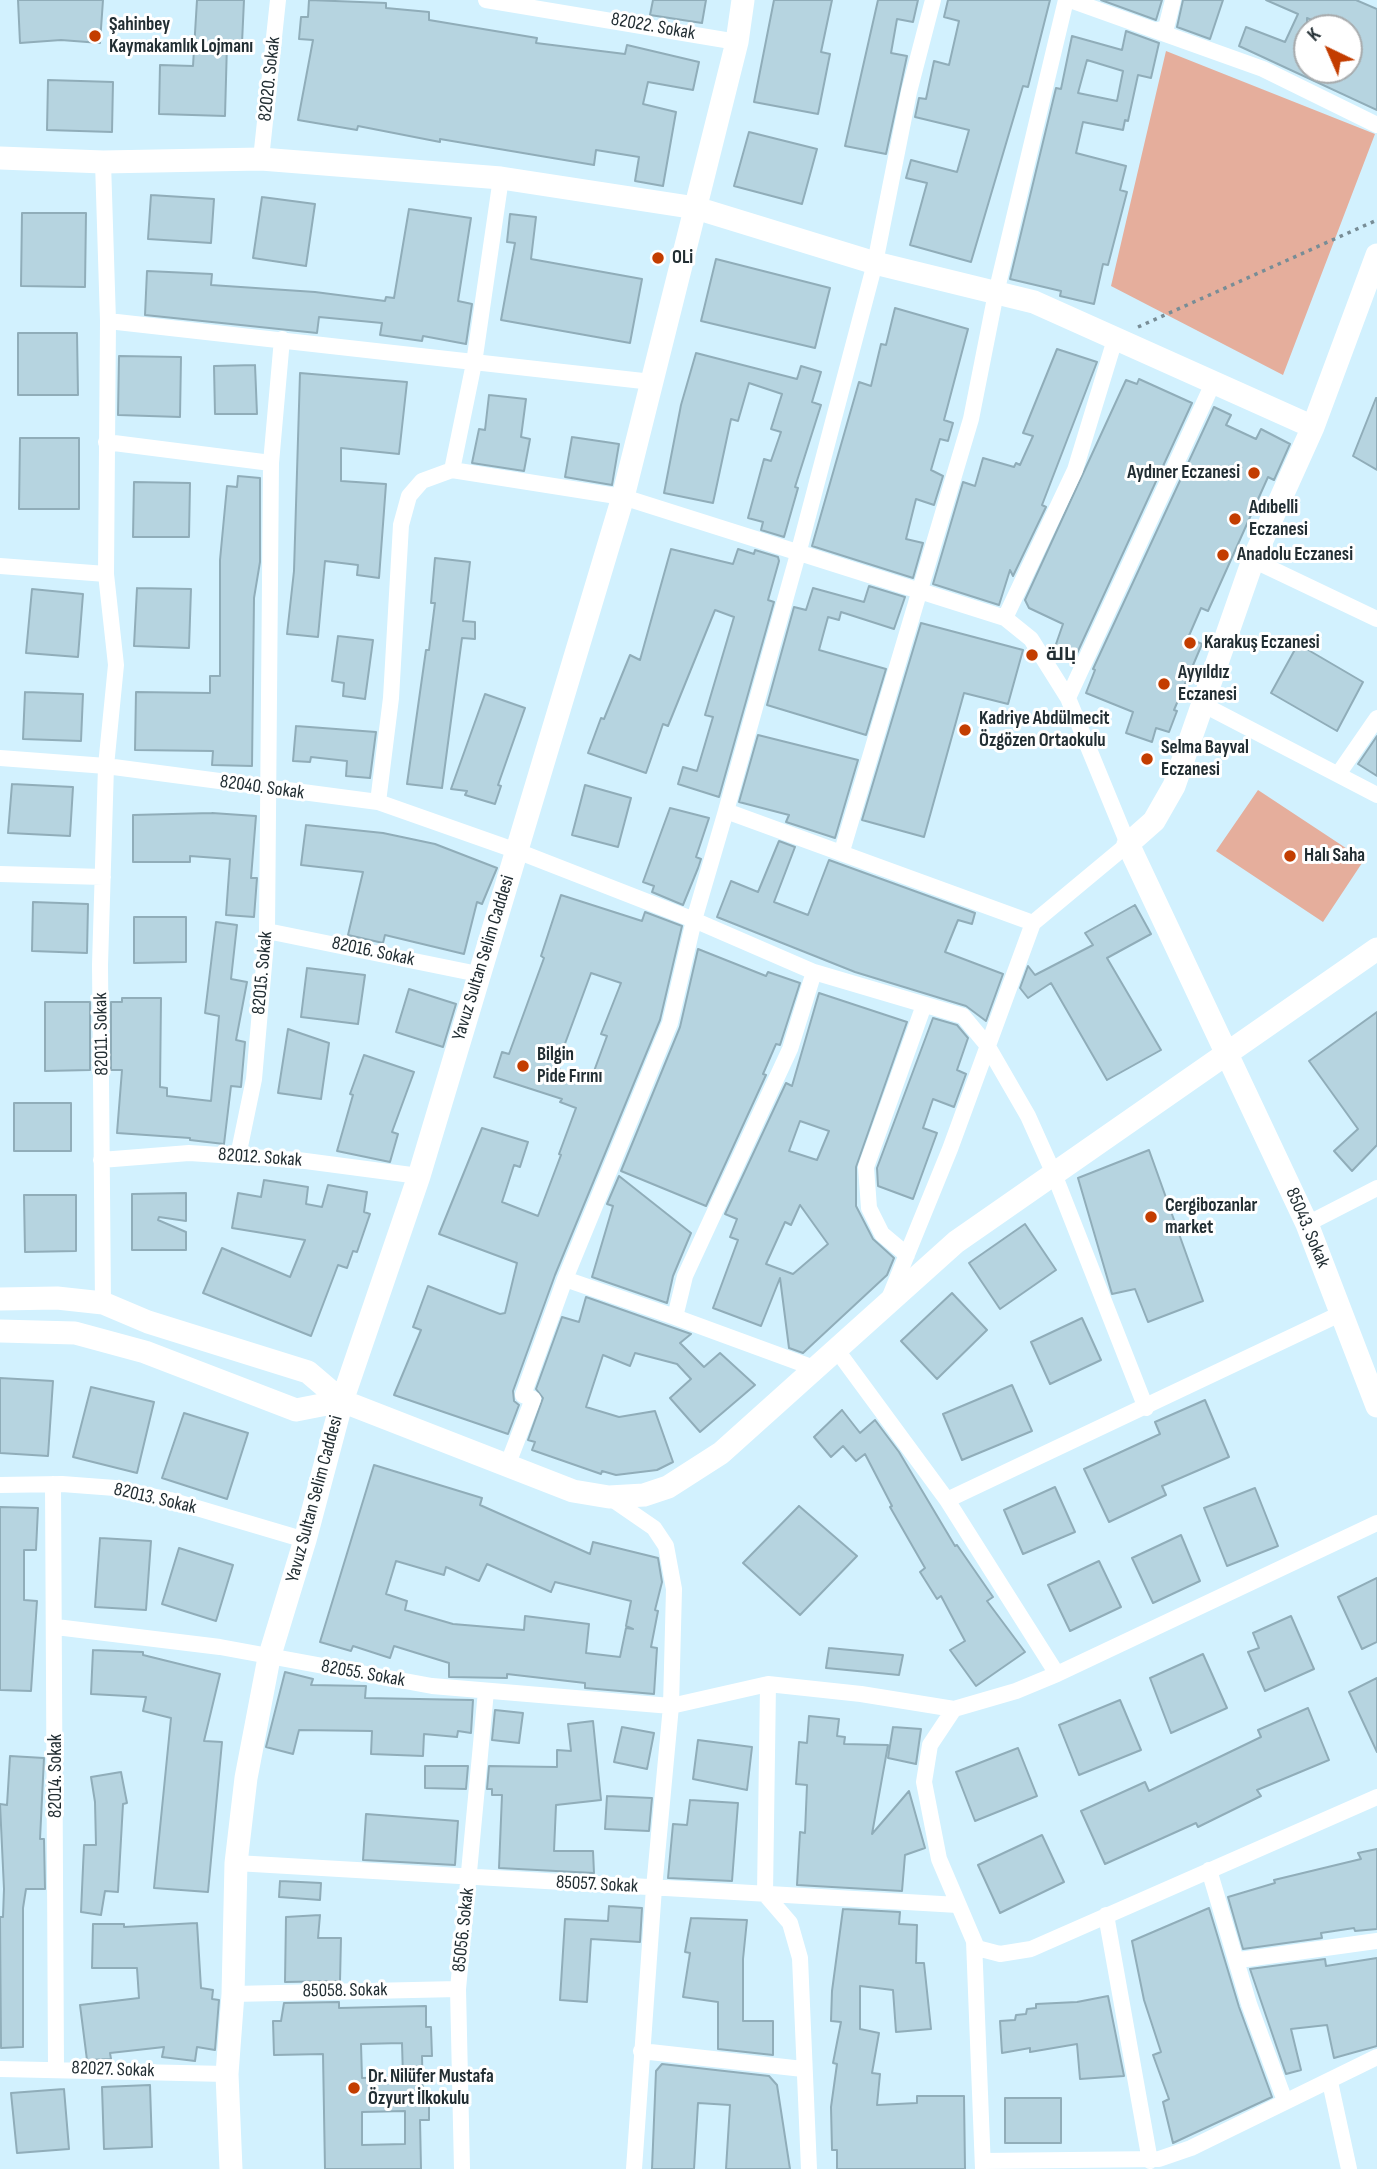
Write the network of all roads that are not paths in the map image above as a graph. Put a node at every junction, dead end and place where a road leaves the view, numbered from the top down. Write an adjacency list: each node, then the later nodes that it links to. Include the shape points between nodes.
1 (278, 0): 12 (street, 82020. Sokak)
2 (486, 0): 7 (street, 82022. Sokak)
3 (743, 0): 9 (street, Yavuz Sultan Selim Caddesi)
4 (933, 0): 17 (street, via 909,92)
5 (1068, 0): 8 (street); 18 (street)
6 (1173, 0): 8 (street, via 1166,28)
7 (548, 5): 9 (street, 82022. Sokak)
8 (1158, 30): 10 (street, via 1263,69)
9 (737, 42): 15 (street, Yavuz Sultan Selim Caddesi)
10 (1377, 125)
11 (0, 158): 13 (street)
12 (261, 159): 13 (street); 14 (street)
13 (103, 162): 19 (street, 82011. Sokak)
14 (501, 178): 15 (street); 22 (street)
15 (696, 208): 17 (street); 23 (street, Yavuz Sultan Selim Caddesi)
16 (1377, 255): 25 (street)
17 (875, 263): 18 (street); 30 (street)
18 (996, 293): 20 (street, via 1034,302); 34 (street, via 971,419)
19 (108, 321): 21 (street); 26 (street, 82011. Sokak)
20 (1116, 336): 24 (street); 35 (street, via 1075,470)
21 (282, 339): 22 (street); 27 (street, 82015. Sokak)
22 (474, 363): 23 (street); 28 (street)
23 (653, 382): 29 (street, Yavuz Sultan Selim Caddesi)
24 (1214, 382): 25 (street); 37 (street)
25 (1313, 427): 31 (street)
26 (106, 442): 27 (street); 33 (street, 82011. Sokak)
27 (271, 463): 43 (street, 82015. Sokak)
28 (452, 470): 29 (street); 45 (street, via 422,481 409,496 401,525 391,698)
29 (623, 497): 30 (street); 48 (street, Yavuz Sultan Selim Caddesi)
30 (798, 554): 34 (street); 46 (street)
31 (1253, 559): 36 (street); 38 (street)
32 (0, 566): 33 (street)
33 (106, 574): 41 (street, 82011. Sokak, via 116,665)
34 (918, 592): 35 (street); 49 (street)
35 (1005, 618): 37 (street, via 1031,639)
36 (1377, 620)
37 (1068, 698): 47 (street)
38 (1202, 704): 42 (street); 47 (street, via 1174,786 1154,821)
39 (1377, 718): 42 (street)
40 (0, 758): 41 (street, 82040. Sokak)
41 (106, 766): 43 (street, 82040. Sokak); 51 (street, 82011. Sokak)
42 (1339, 773): 44 (street)
43 (269, 789): 45 (street, 82040. Sokak); 54 (street, 82015. Sokak)
44 (1377, 795)
45 (379, 802): 48 (street, 82040. Sokak)
46 (726, 811): 49 (street); 52 (street)
47 (1128, 844): 53 (street); 60 (street, 85043. Sokak)
48 (517, 851): 52 (street, 82040. Sokak); 57 (street, Yavuz Sultan Selim Caddesi)
49 (842, 851): 53 (street)
50 (0, 874): 51 (street)
51 (103, 877): 62 (street, 82011. Sokak)
52 (694, 920): 56 (street, 82040. Sokak); 68 (street, via 670,1023)
53 (1033, 923): 59 (street)
54 (267, 931): 57 (street, 82016. Sokak); 61 (street, 82015. Sokak, via 254,1079)
55 (1377, 949): 60 (street)
56 (814, 972): 58 (street, 82040. Sokak); 73 (street, via 790,1049 685,1276)
57 (478, 974): 64 (street, Yavuz Sultan Selim Caddesi)
58 (924, 1005): 59 (street, 82040. Sokak, via 963,1016); 67 (street, via 866,1167 869,1208 882,1234)
59 (987, 1045): 63 (street, 82040. Sokak, via 1028,1116); 67 (street)
60 (1227, 1054): 63 (street); 66 (street, 85043. Sokak)
61 (238, 1156): 62 (street, 82012. Sokak, via 189,1153); 64 (street, 82012. Sokak)
62 (101, 1160): 70 (street, 82011. Sokak)
63 (1054, 1174): 71 (street, via 956,1242); 79 (street, 82040. Sokak)
64 (419, 1176): 77 (street, Yavuz Sultan Selim Caddesi)
65 (1377, 1188): 66 (street)
66 (1307, 1224): 72 (street, 85043. Sokak)
67 (907, 1255): 71 (street)
68 (565, 1279): 73 (street); 80 (street, via 523,1395 533,1399)
69 (0, 1299): 70 (street)
70 (103, 1303): 77 (street, via 148,1322 308,1372)
71 (887, 1304): 75 (street)
72 (1342, 1313): 78 (street, 85043. Sokak); 79 (street)
73 (675, 1317): 76 (street)
74 (0, 1331): 77 (street, via 75,1333 145,1352 296,1410)
75 (836, 1349): 76 (street); 84 (street)
76 (814, 1368): 83 (street, via 721,1453 688,1476 644,1495)
77 (342, 1401): 80 (street); 86 (street, Yavuz Sultan Selim Caddesi)
78 (1377, 1406)
79 (1146, 1408): 84 (street)
80 (507, 1466): 83 (street, via 573,1491)
81 (53, 1484): 82 (street, 82013. Sokak); 86 (street, 82013. Sokak, via 115,1488); 87 (street, 82014. Sokak)
82 (0, 1485)
83 (609, 1497): 92 (street, via 653,1528 666,1546 674,1589)
84 (947, 1500): 89 (street)
85 (1377, 1523): 89 (street)
86 (305, 1540): 88 (street, Yavuz Sultan Selim Caddesi)
87 (56, 1628): 88 (street, 82055. Sokak, via 220,1647); 109 (street, 82014. Sokak)
88 (269, 1658): 91 (street, 82055. Sokak); 95 (street, Yavuz Sultan Selim Caddesi, via 246,1778)
89 (1057, 1674): 93 (street)
90 (768, 1684): 92 (street, 82055. Sokak); 93 (street, 82055. Sokak); 99 (street)
91 (486, 1691): 92 (street, 82055. Sokak); 97 (street, 85056. Sokak)
92 (671, 1706): 98 (street)
93 (954, 1709): 100 (street, via 930,1745 924,1782 939,1859)
94 (1377, 1797): 96 (street)
95 (236, 1863): 97 (street, 85057. Sokak); 106 (street, Yavuz Sultan Selim Caddesi)
96 (1209, 1870): 101 (street); 104 (street)
97 (469, 1879): 98 (street, 85057. Sokak); 105 (street, 85056. Sokak)
98 (654, 1888): 99 (street, 85057. Sokak); 107 (street)
99 (765, 1894): 100 (street, 85057. Sokak); 111 (street, via 790,1923 800,1958)
100 (958, 1905): 102 (street)
101 (1106, 1915): 102 (street, via 1031,1949 1000,1954 977,1948); 115 (street)
102 (974, 1941): 116 (street)
103 (1377, 1941): 104 (street)
104 (1239, 1960): 114 (street)
105 (458, 1989): 106 (street, 85058. Sokak); 118 (street, 85056. Sokak)
106 (233, 1994): 112 (street, Yavuz Sultan Selim Caddesi)
107 (641, 2051): 111 (street); 119 (street)
108 (1377, 2057): 113 (street)
109 (56, 2068): 110 (street, 82027. Sokak); 112 (street, 82027. Sokak)
110 (0, 2069)
111 (803, 2069): 120 (street)
112 (227, 2074): 117 (street, Yavuz Sultan Selim Caddesi)
113 (1329, 2082): 114 (street); 121 (street)
114 (1285, 2101): 115 (street, via 1191,2148)
115 (1150, 2161): 116 (street)
116 (983, 2165)
117 (231, 2169)
118 (462, 2169)
119 (634, 2169)
120 (809, 2169)
121 (1349, 2169)

